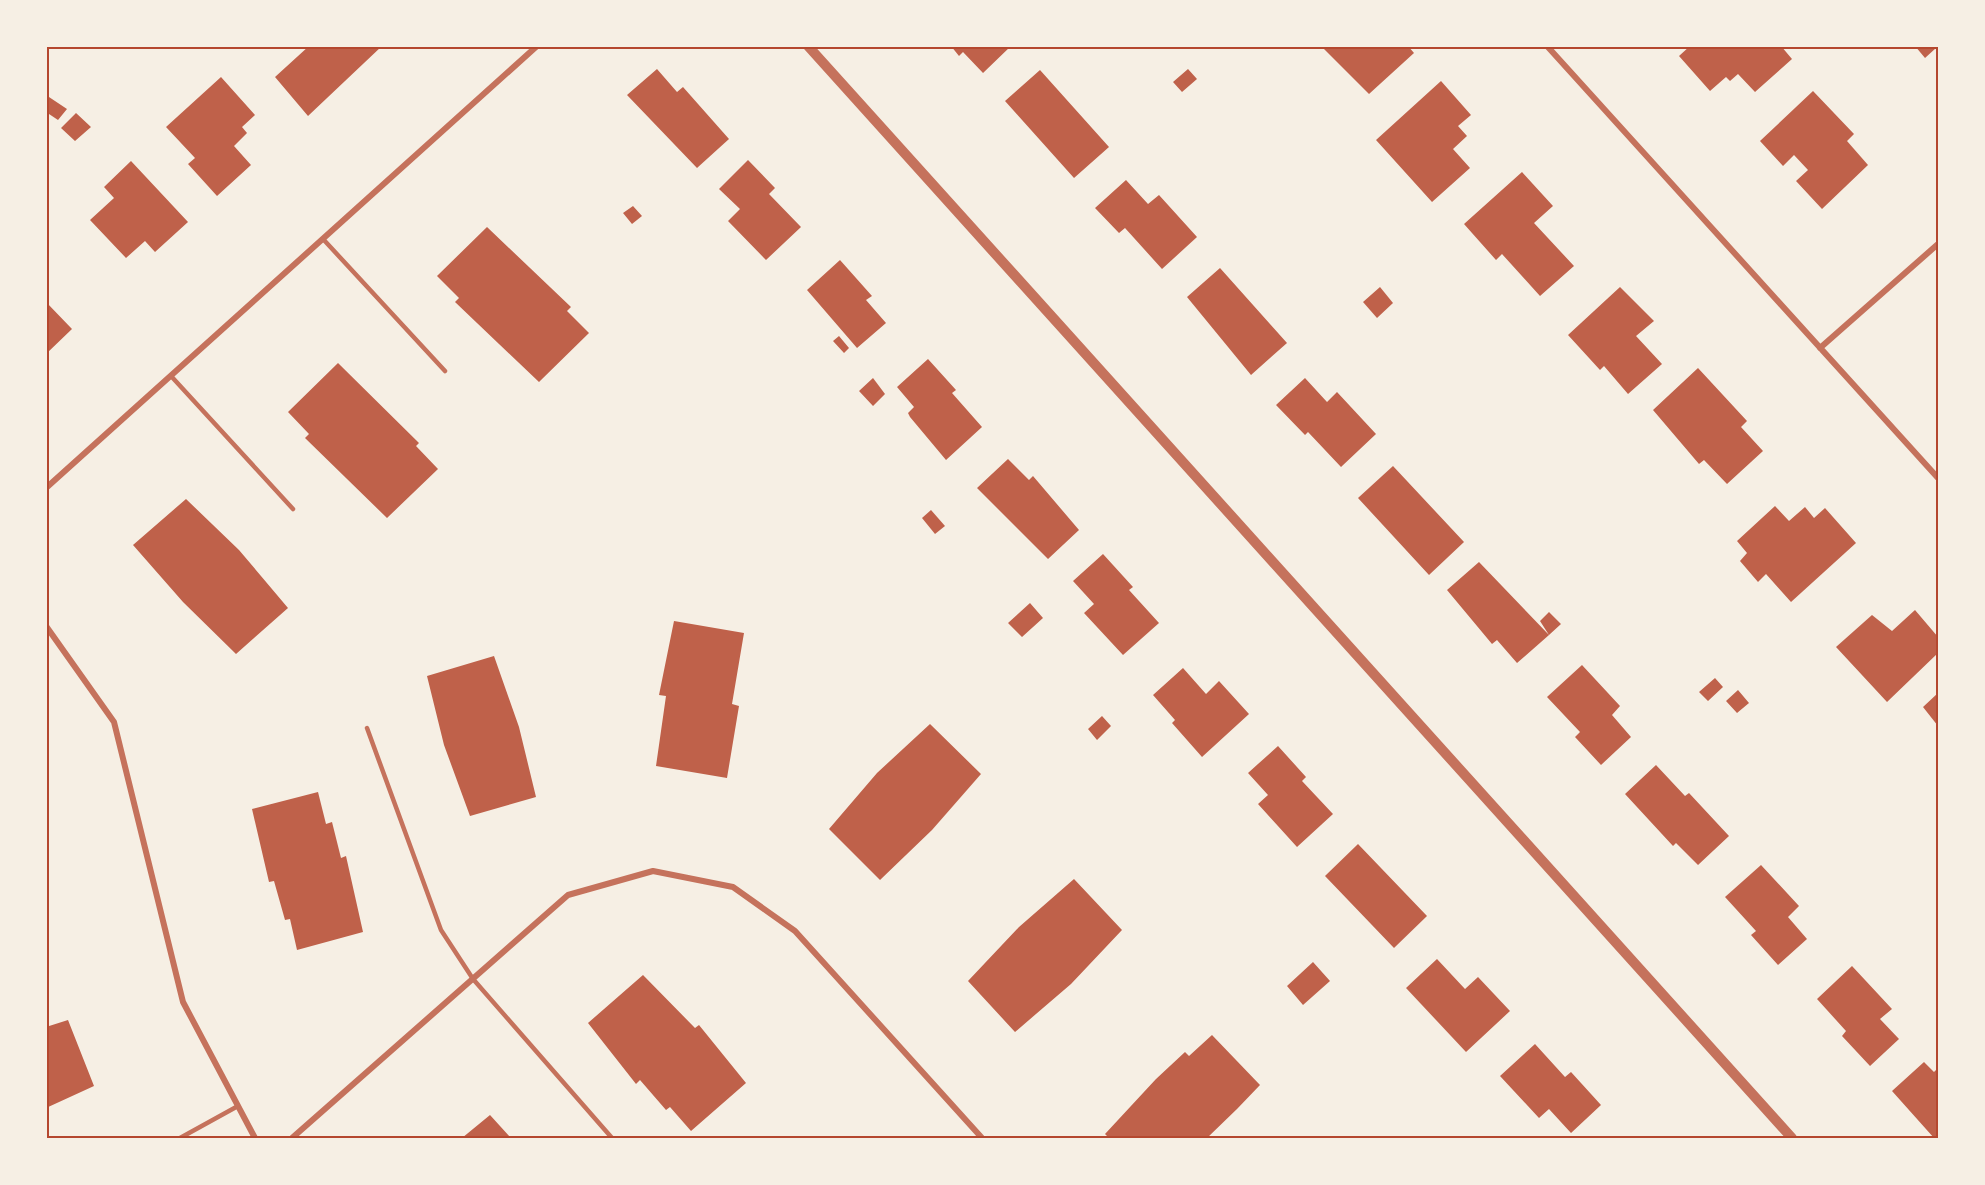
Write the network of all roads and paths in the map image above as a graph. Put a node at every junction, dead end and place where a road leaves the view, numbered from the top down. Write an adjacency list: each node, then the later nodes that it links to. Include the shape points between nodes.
1 (537, 46): 4 (street)
2 (808, 46): 21 (street)
3 (1547, 46): 6 (street)
4 (323, 239): 7 (lane); 8 (street)
5 (1938, 244): 6 (street)
6 (1820, 348): 9 (street)
7 (445, 371)
8 (171, 376): 10 (street); 11 (lane)
9 (1938, 478)
10 (46, 488)
11 (293, 509)
12 (46, 626): 15 (street, via 114,722 183,1002)
13 (367, 728): 14 (lane, via 441,930)
14 (473, 979): 18 (street); 19 (lane); 20 (street, via 568,895 653,871 733,887 795,931)
15 (238, 1106): 16 (lane); 17 (street)
16 (180, 1138)
17 (255, 1138)
18 (292, 1138)
19 (612, 1138)
20 (982, 1138)
21 (1792, 1138)

